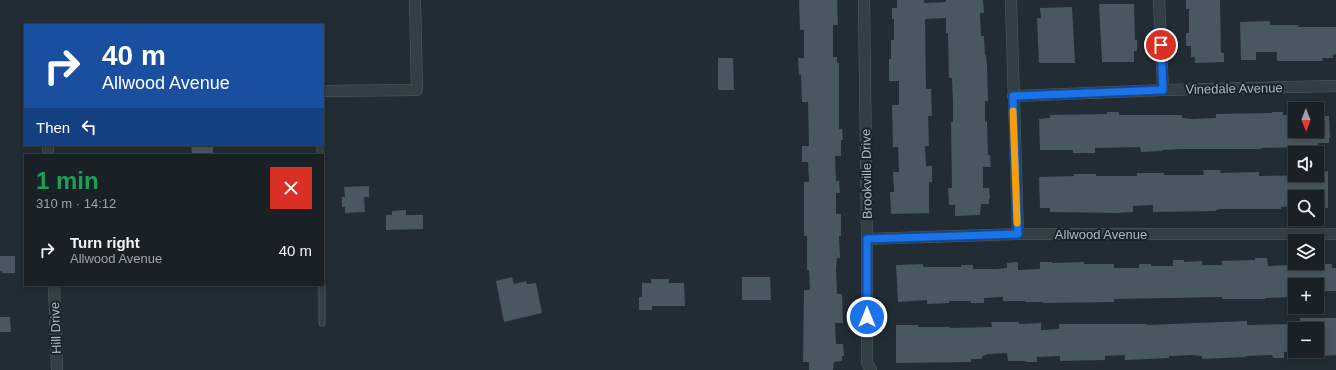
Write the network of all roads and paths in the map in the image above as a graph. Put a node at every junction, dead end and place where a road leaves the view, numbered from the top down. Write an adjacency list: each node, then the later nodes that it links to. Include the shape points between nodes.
1 (415, 0): 7 (street, via 417,90)
2 (864, 0): 11 (street, Brookville Drive)
3 (1011, 0): 8 (street)
4 (1159, 0): 6 (street)
5 (1336, 86): 6 (street, Vinedale Avenue)
6 (1163, 90): 8 (street, Vinedale Avenue)
7 (324, 91)
8 (1013, 96): 9 (street)
9 (1018, 234): 10 (street, Allwood Avenue); 11 (street, Allwood Avenue)
10 (1336, 234)
11 (867, 239): 16 (street, Brookville Drive, via 867,363)
12 (54, 286): 15 (street, Hill Drive)
13 (322, 286): 14 (lane)
14 (322, 322)
15 (57, 370)
16 (871, 370)

